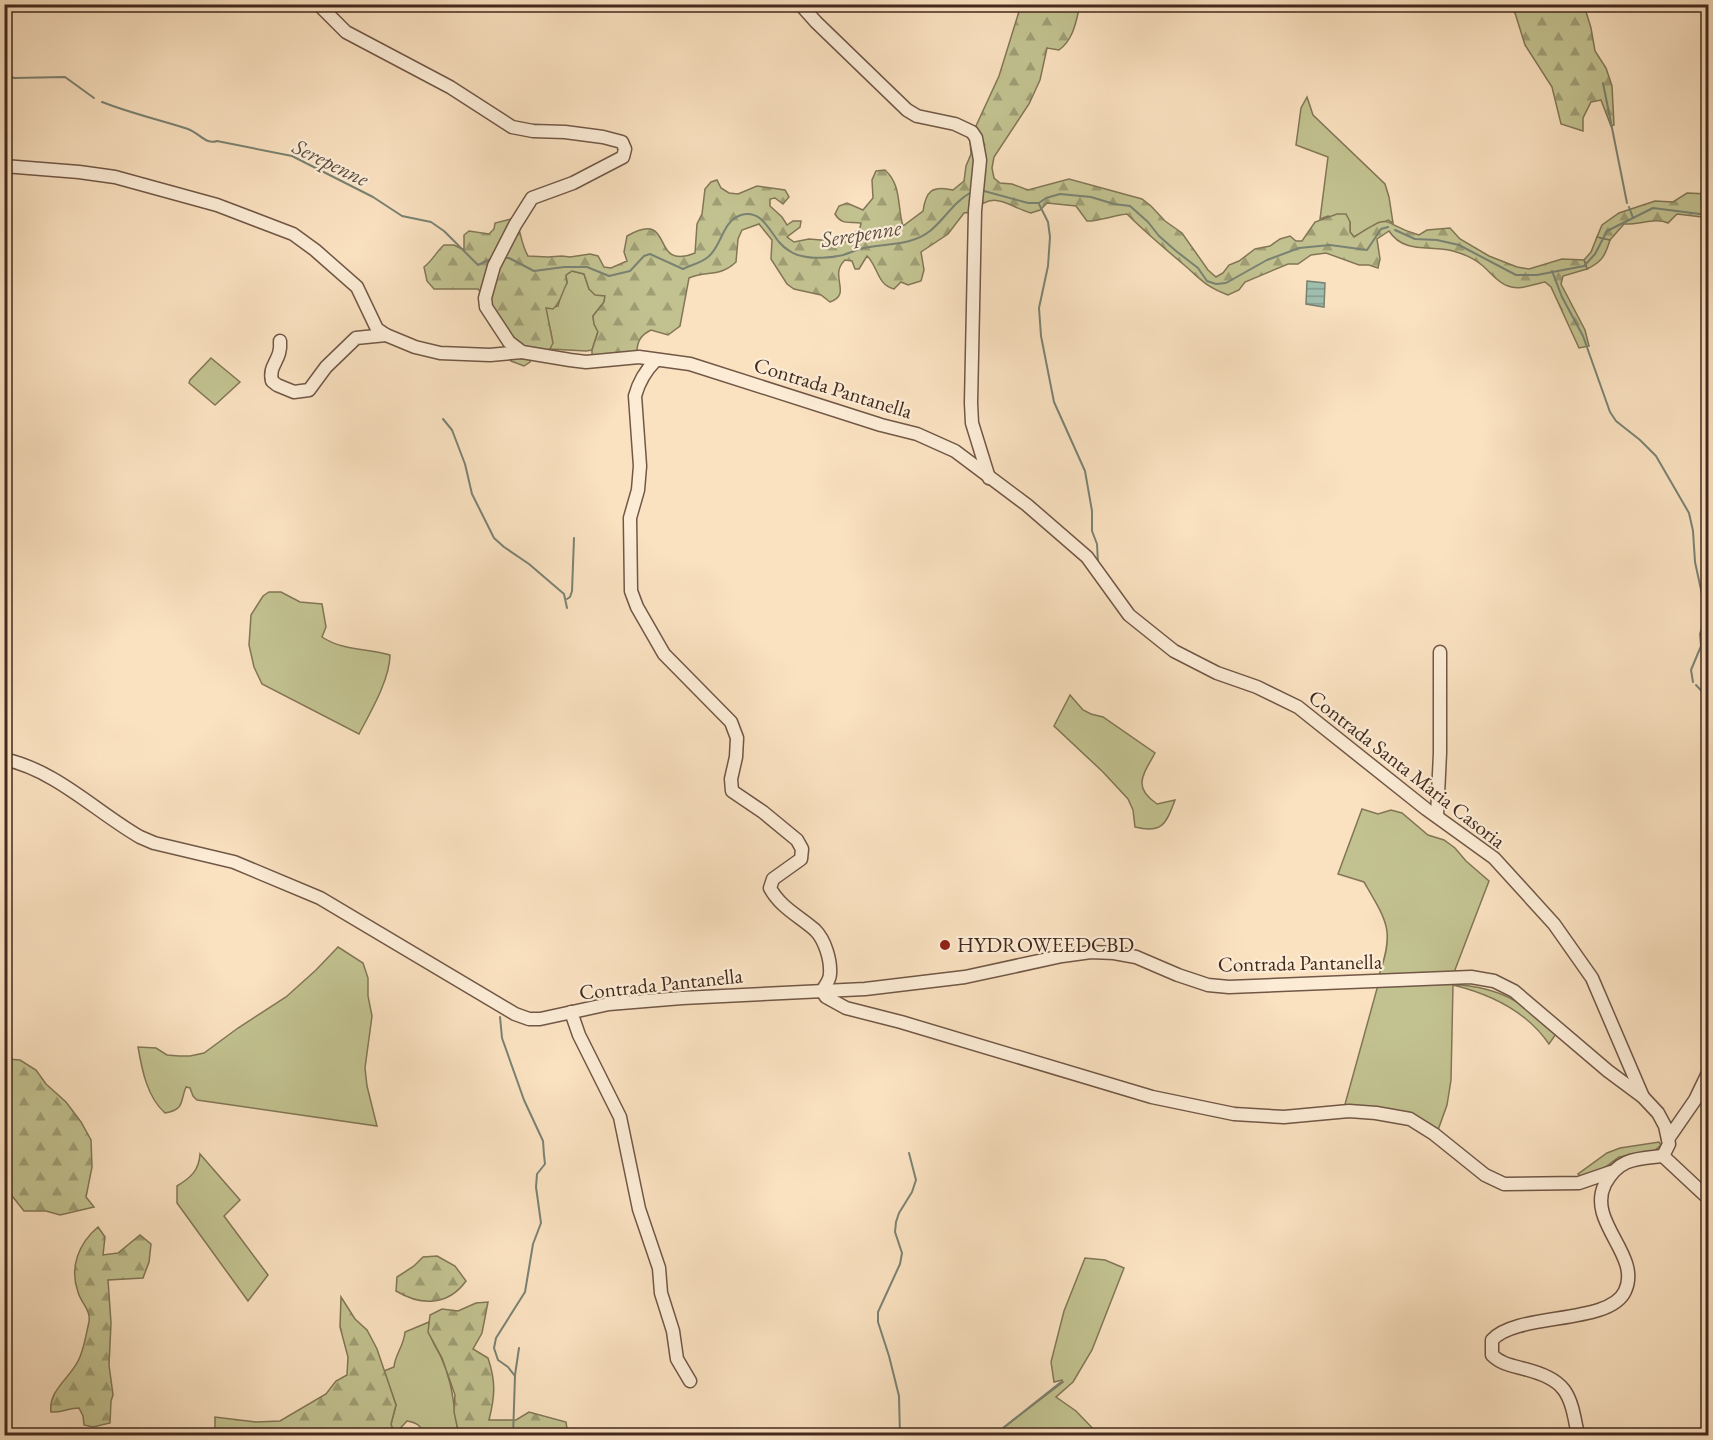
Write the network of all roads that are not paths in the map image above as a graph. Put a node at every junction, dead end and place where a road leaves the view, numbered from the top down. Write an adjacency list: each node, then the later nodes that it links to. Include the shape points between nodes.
1 (318, 4): 6 (street, via 346,32 450,87 512,127 622,142 623,157 532,198 494,266 486,307 509,342)
2 (801, 4): 8 (street, via 907,110 955,124 976,138 980,160 975,211 971,404 972,423)
3 (4, 166): 4 (street, via 115,177 217,205 293,234 357,287 378,329)
4 (386, 335): 5 (street, via 356,338 303,392 294,392 272,381 272,368 281,353); 6 (street, Contrada Pantanella, via 440,353)
5 (280, 341)
6 (522, 352): 7 (street, Contrada Pantanella, via 586,362 639,357)
7 (656, 360): 8 (street, Contrada Pantanella, via 690,364 917,434 955,451); 12 (street, via 645,372 635,396 640,466 630,518 632,591 664,654 731,722 737,738 732,790 797,840 802,849 801,859 773,879 770,888 778,901 817,932 824,945 830,976)
8 (989, 478): 11 (street, Contrada Santa Maria Casoria, via 1087,557 1129,615 1173,651 1298,707)
9 (1440, 652): 11 (street)
10 (4, 759): 13 (street, Contrada Pantanella, via 61,783 140,837 234,862 320,898 515,1014 540,1019)
11 (1437, 816): 15 (street, Contrada Santa Maria Casoria, via 1494,858 1554,924 1592,978)
12 (822, 991): 13 (street, Contrada Pantanella, via 620,1003); 15 (street, Contrada Pantanella, via 965,977 1091,952 1136,957 1208,985 1229,987 1471,977 1494,981 1514,991); 18 (street, via 846,1008 1152,1097 1234,1114 1284,1117 1349,1112 1410,1119 1485,1175 1504,1184 1580,1183)
13 (571, 1012): 20 (street, via 620,1117 639,1209 659,1268 677,1359)
14 (1708, 1073): 16 (street, via 1680,1125)
15 (1643, 1097): 16 (street, Contrada Pantanella, via 1658,1113)
16 (1668, 1139): 17 (street)
17 (1663, 1156): 18 (street, via 1624,1162); 19 (street)
18 (1611, 1172): 21 (street, via 1600,1204 1626,1264 1626,1290 1619,1300 1512,1328 1492,1340 1492,1355 1498,1362 1538,1372 1562,1387 1569,1395)
19 (1708, 1198)
20 (690, 1381)
21 (1578, 1436)

